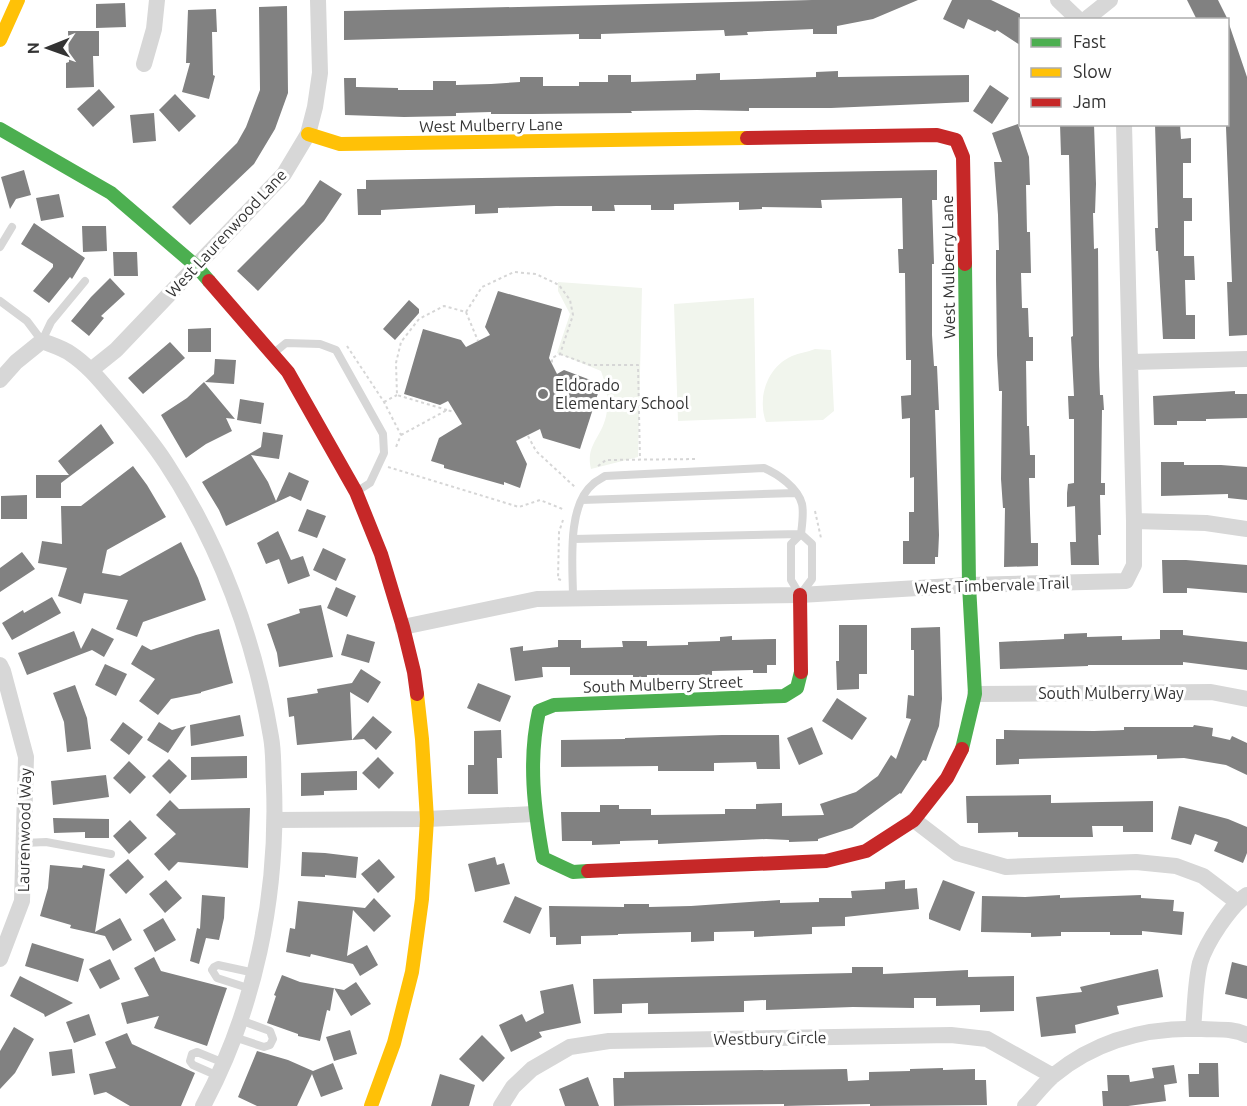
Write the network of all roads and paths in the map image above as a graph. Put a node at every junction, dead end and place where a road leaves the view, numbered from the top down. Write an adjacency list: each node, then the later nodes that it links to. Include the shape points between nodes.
1 (18, 0): 8 (street)
2 (157, 0): 9 (street)
3 (318, 0): 12 (street, West Laurenwood Lane, via 320,74)
4 (1058, 0): 6 (street)
5 (1110, 0): 7 (street)
6 (1077, 18)
7 (1087, 18)
8 (0, 40)
9 (144, 64)
10 (1124, 126): 25 (street, West Timbervale Trail)
11 (0, 129): 15 (street, via 111,193)
12 (308, 134): 15 (street, West Laurenwood Lane, via 284,174); 47 (street, West Mulberry Lane, via 340,144 937,135 956,140 963,157)
13 (12, 227): 14 (lane)
14 (0, 247)
15 (196, 266): 22 (street); 27 (street, West Laurenwood Lane, via 116,350)
16 (85, 281): 19 (lane, via 51,322)
17 (0, 301): 19 (lane, via 27,321)
18 (466, 312): 20 (path); 23 (path, via 482,287 514,272 536,274 558,285 570,300 573,315); 29 (path, via 444,306 418,319 401,342 396,363)
19 (42, 341): 27 (street, via 70,352); 28 (street)
20 (478, 341)
21 (341, 342): 30 (path, via 348,346)
22 (272, 354): 39 (street, via 288,372); 39 (lane, via 286,343 320,344 336,350 383,434 384,453 370,483)
23 (560, 354): 26 (path, via 552,358); 36 (path, via 590,365 638,365)
24 (1247, 359): 25 (street)
25 (1132, 362): 43 (street, West Timbervale Trail)
26 (552, 364)
27 (91, 370): 56 (street, via 152,441 188,497 229,580 257,670 272,738)
28 (0, 380)
29 (397, 395): 30 (path); 31 (path)
30 (384, 402): 33 (path)
31 (447, 410): 32 (path); 33 (path)
32 (454, 412)
33 (401, 435): 35 (path)
34 (528, 436): 38 (path, via 536,451)
35 (392, 456)
36 (640, 459)
37 (387, 467): 42 (path, via 519,507 540,500)
38 (576, 488)
39 (356, 492): 50 (street, via 381,554)
40 (796, 494): 41 (lane); 41 (lane, via 776,473 764,468 605,476 591,484); 45 (lane, via 802,504)
41 (582, 500): 46 (lane)
42 (565, 510)
43 (1134, 521): 44 (street); 47 (street, West Timbervale Trail, via 1134,565 1126,580)
44 (1247, 529)
45 (801, 534): 46 (lane); 48 (lane, via 791,544 791,580); 48 (lane, via 812,544 812,579)
46 (573, 539): 49 (lane)
47 (969, 585): 48 (street, West Timbervale Trail); 52 (street, West Mulberry Lane)
48 (800, 594): 49 (street, West Timbervale Trail); 54 (street, South Mulberry Street, via 801,674 796,688 784,696 554,705 539,711 533,729)
49 (573, 598): 50 (street, West Timbervale Trail, via 537,598)
50 (403, 627): 55 (street, via 414,672)
51 (0, 665): 58 (street, Laurenwood Way, via 26,757)
52 (975, 694): 53 (street, South Mulberry Way, via 1211,692); 57 (street, West Mulberry Lane, via 964,744 947,778)
53 (1247, 699)
54 (534, 814): 55 (street); 60 (street, South Mulberry Street, via 543,858 573,872)
55 (427, 819): 56 (street); 69 (street, via 412,972 394,1042)
56 (275, 820): 63 (street, via 262,943)
57 (914, 820): 60 (street, West Mulberry Lane, via 866,851 826,861); 61 (street, via 957,853 1006,867 1136,862 1176,866)
58 (24, 843): 59 (lane, via 46,842); 62 (street, Laurenwood Way, via 22,901)
59 (111, 855)
60 (716, 866)
61 (1242, 898): 64 (street, via 1215,933 1200,963)
62 (0, 959)
63 (240, 1020): 66 (street); 66 (lane, via 270,1032 273,1039 264,1047)
64 (1193, 1029): 65 (street); 67 (street, via 1141,1032 1100,1046)
65 (1247, 1035)
66 (234, 1037): 68 (street)
67 (1053, 1076): 70 (street, Westbury Circle, via 987,1040 951,1035 609,1041 570,1047 532,1069 513,1087); 71 (street)
68 (202, 1106)
69 (371, 1106)
70 (501, 1106)
71 (1025, 1106)

